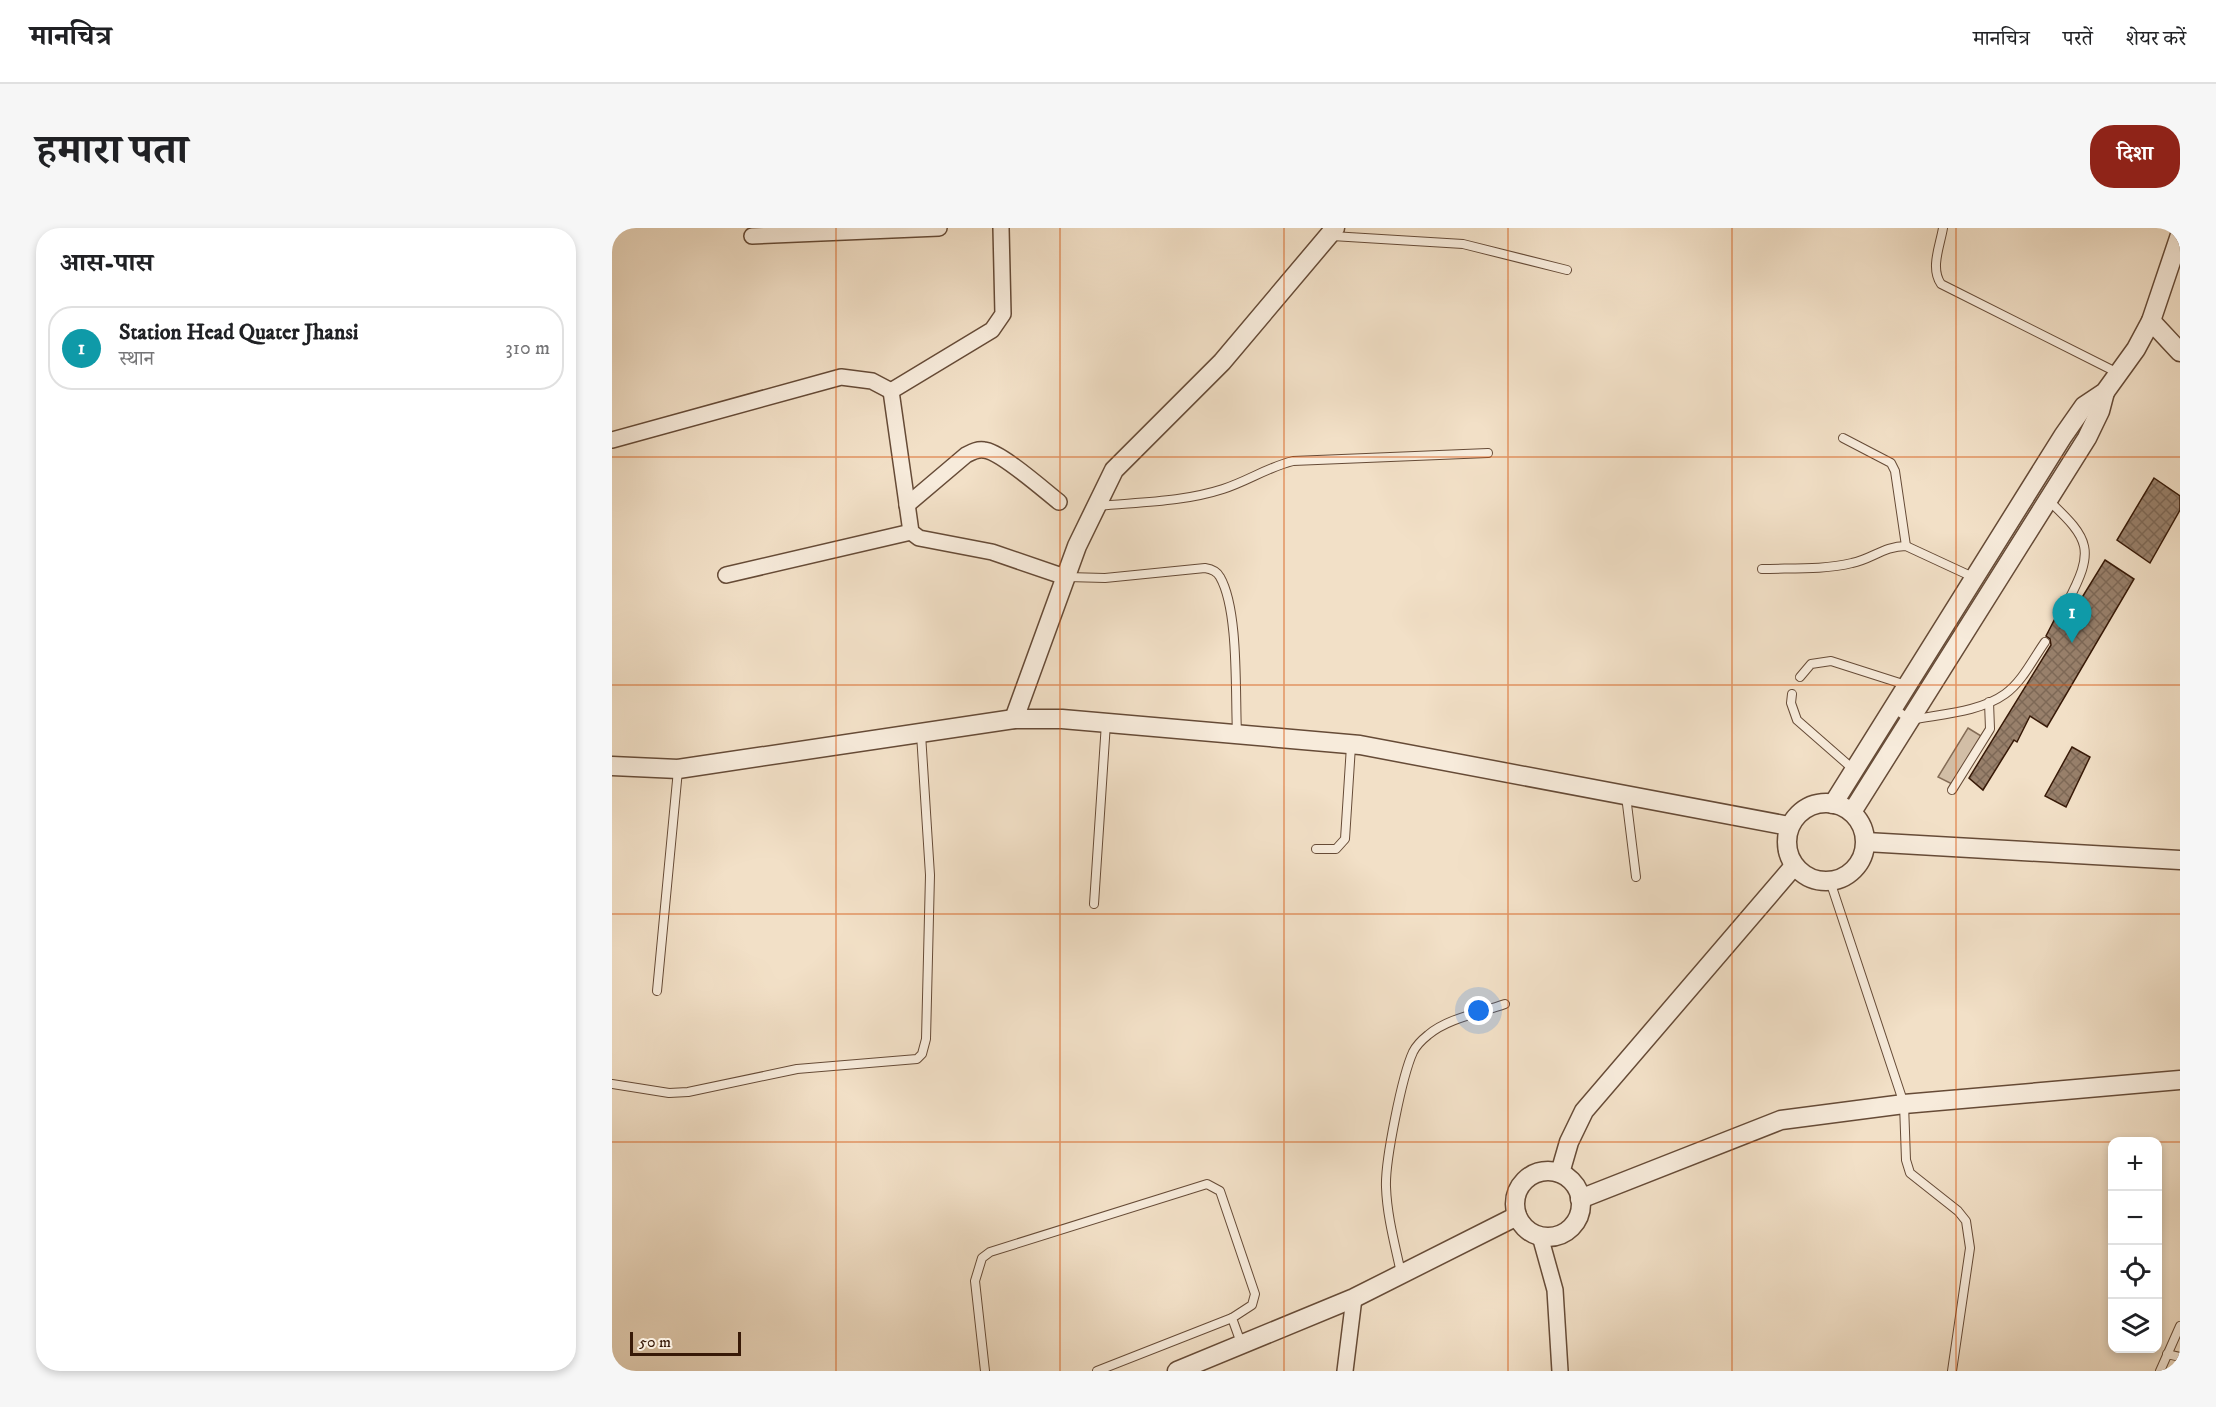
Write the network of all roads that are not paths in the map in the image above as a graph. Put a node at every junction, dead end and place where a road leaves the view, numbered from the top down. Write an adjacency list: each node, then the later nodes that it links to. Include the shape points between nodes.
1 (939, 228): 6 (street)
2 (1001, 228): 11 (street, via 1003,314 999,322)
3 (1943, 228): 10 (lane, via 1935,268 1941,284)
4 (1333, 232): 7 (lane, via 1463,244); 19 (street, via 1222,362 1114,470)
5 (2180, 235): 8 (street)
6 (752, 236)
7 (1567, 270)
8 (2151, 321): 9 (street); 10 (street)
9 (2180, 352)
10 (2119, 373): 12 (street)
11 (891, 392): 14 (street, via 872,381 841,377); 18 (street)
12 (2105, 392): 16 (street, via 2087,438); 25 (street, via 2075,417)
13 (1843, 438): 21 (lane, via 1891,463)
14 (612, 441)
15 (1488, 453): 19 (lane, via 1293,461 1224,489 1189,498)
16 (2048, 500): 26 (lane, via 2076,526 2084,546 2080,578); 34 (street)
17 (1059, 502): 18 (street, via 999,456 976,450)
18 (907, 505): 20 (street)
19 (1096, 506): 24 (street)
20 (911, 532): 23 (street); 24 (street, via 919,538 992,552)
21 (1906, 546): 22 (lane, via 1893,546 1839,566); 25 (lane)
22 (1762, 569)
23 (726, 575)
24 (1065, 577): 33 (street); 36 (lane, via 1105,578 1205,568 1220,576 1232,618)
25 (1975, 578): 29 (street)
26 (2067, 603)
27 (2045, 642): 31 (lane, via 2018,682 2006,694)
28 (1800, 677): 29 (lane, via 1811,664 1831,661)
29 (1908, 685): 32 (street)
30 (1792, 694): 41 (lane, via 1797,720)
31 (1989, 702): 34 (lane); 42 (lane, via 1990,729)
32 (1893, 708): 34 (lane); 41 (street)
33 (1014, 718): 35 (street); 37 (street)
34 (1911, 720): 45 (street)
35 (1106, 722): 36 (street); 53 (lane)
36 (1237, 733): 38 (street)
37 (921, 734): 40 (street); 57 (lane, via 930,875 926,1039 922,1054 917,1059 797,1069 688,1092)
38 (1351, 744): 43 (street); 48 (lane, via 1346,838 1336,849)
39 (612, 766): 40 (street)
40 (678, 769): 54 (lane)
41 (1854, 770): 44 (street)
42 (1952, 790)
43 (1626, 794): 46 (street); 51 (lane)
44 (1833, 804): 45 (street); 46 (street, via 1814,804)
45 (1852, 813): 47 (street)
46 (1789, 826): 50 (street, via 1786,842)
47 (1866, 842): 49 (street); 52 (street, via 1854,869)
48 (1316, 849)
49 (2180, 860)
50 (1794, 866): 52 (street, via 1804,875); 59 (street, via 1584,1111)
51 (1636, 877)
52 (1830, 881): 58 (lane)
53 (1094, 904)
54 (657, 991)
55 (1505, 1004): 63 (lane, via 1441,1026 1414,1051 1389,1154 1386,1184)
56 (2180, 1080): 58 (street)
57 (612, 1084)
58 (1904, 1104): 60 (street, via 1781,1120); 75 (lane, via 1910,1173 1958,1211 1969,1233)
59 (1560, 1173): 60 (street, via 1570,1179); 61 (street, via 1549,1171 1528,1178 1516,1195)
60 (1580, 1199): 62 (street, via 1580,1210 1570,1228)
61 (1517, 1216): 62 (street, via 1530,1232); 63 (street)
62 (1540, 1236): 74 (street, via 1555,1290)
63 (1401, 1275): 64 (street)
64 (1354, 1298): 67 (street); 73 (street)
65 (1232, 1318): 67 (lane); 70 (lane, via 1252,1305 1255,1294 1220,1191 1201,1185 990,1252 982,1258 975,1281); 71 (lane)
66 (2180, 1326): 68 (lane)
67 (1242, 1344): 72 (street)
68 (2168, 1354): 69 (lane); 76 (lane)
69 (2180, 1356)
70 (984, 1371)
71 (1097, 1371)
72 (1177, 1371)
73 (1345, 1371)
74 (1560, 1371)
75 (1952, 1371)
76 (2160, 1371)

